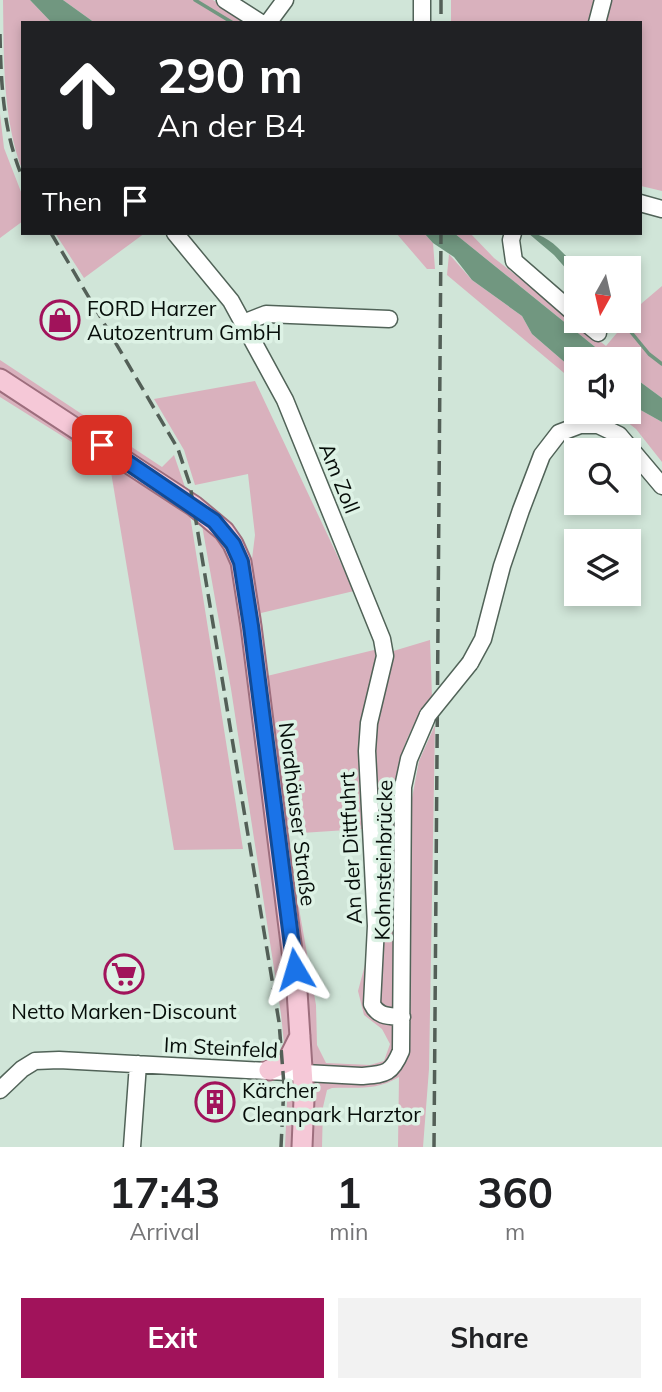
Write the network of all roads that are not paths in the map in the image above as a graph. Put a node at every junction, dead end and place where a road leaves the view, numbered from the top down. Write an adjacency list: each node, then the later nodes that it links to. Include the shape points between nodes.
1 (225, 0): 5 (street)
2 (285, 0): 6 (street)
3 (422, 0): 7 (street)
4 (603, 0): 8 (street)
5 (258, 21)
6 (269, 21)
7 (422, 21)
8 (598, 21)
9 (642, 204): 10 (street)
10 (662, 209)
11 (177, 235): 15 (street, Am Zoll, via 231,301)
12 (512, 235): 13 (street, via 514,261)
13 (564, 305)
14 (389, 319): 15 (street, via 266,314)
15 (243, 323): 18 (street, Am Zoll, via 285,400)
16 (0, 379): 20 (main road, Nordhäuser Straße, via 194,506 233,544 241,562 251,626)
17 (662, 485): 19 (street, Kohnsteinbrücke, bridge, via 619,435 598,425 569,428 549,443 517,521 483,639 428,715 404,777)
18 (385, 656): 19 (street, An der Dittfuhrt, via 367,751 376,926 372,1004 383,1015)
19 (402, 1017): 23 (street, Kohnsteinbrücke, via 401,1051 386,1074)
20 (300, 1035): 22 (main road, via 287,1062); 23 (main road, Nordhäuser Straße)
21 (138, 1065): 22 (street, Im Steinfeld); 24 (street, Im Steinfeld, via 35,1061); 25 (street, Im Steinfeld)
22 (269, 1069): 23 (street, Im Steinfeld)
23 (303, 1072): 26 (main road, Nordhäuser Straße)
24 (0, 1090)
25 (132, 1147)
26 (302, 1147)

